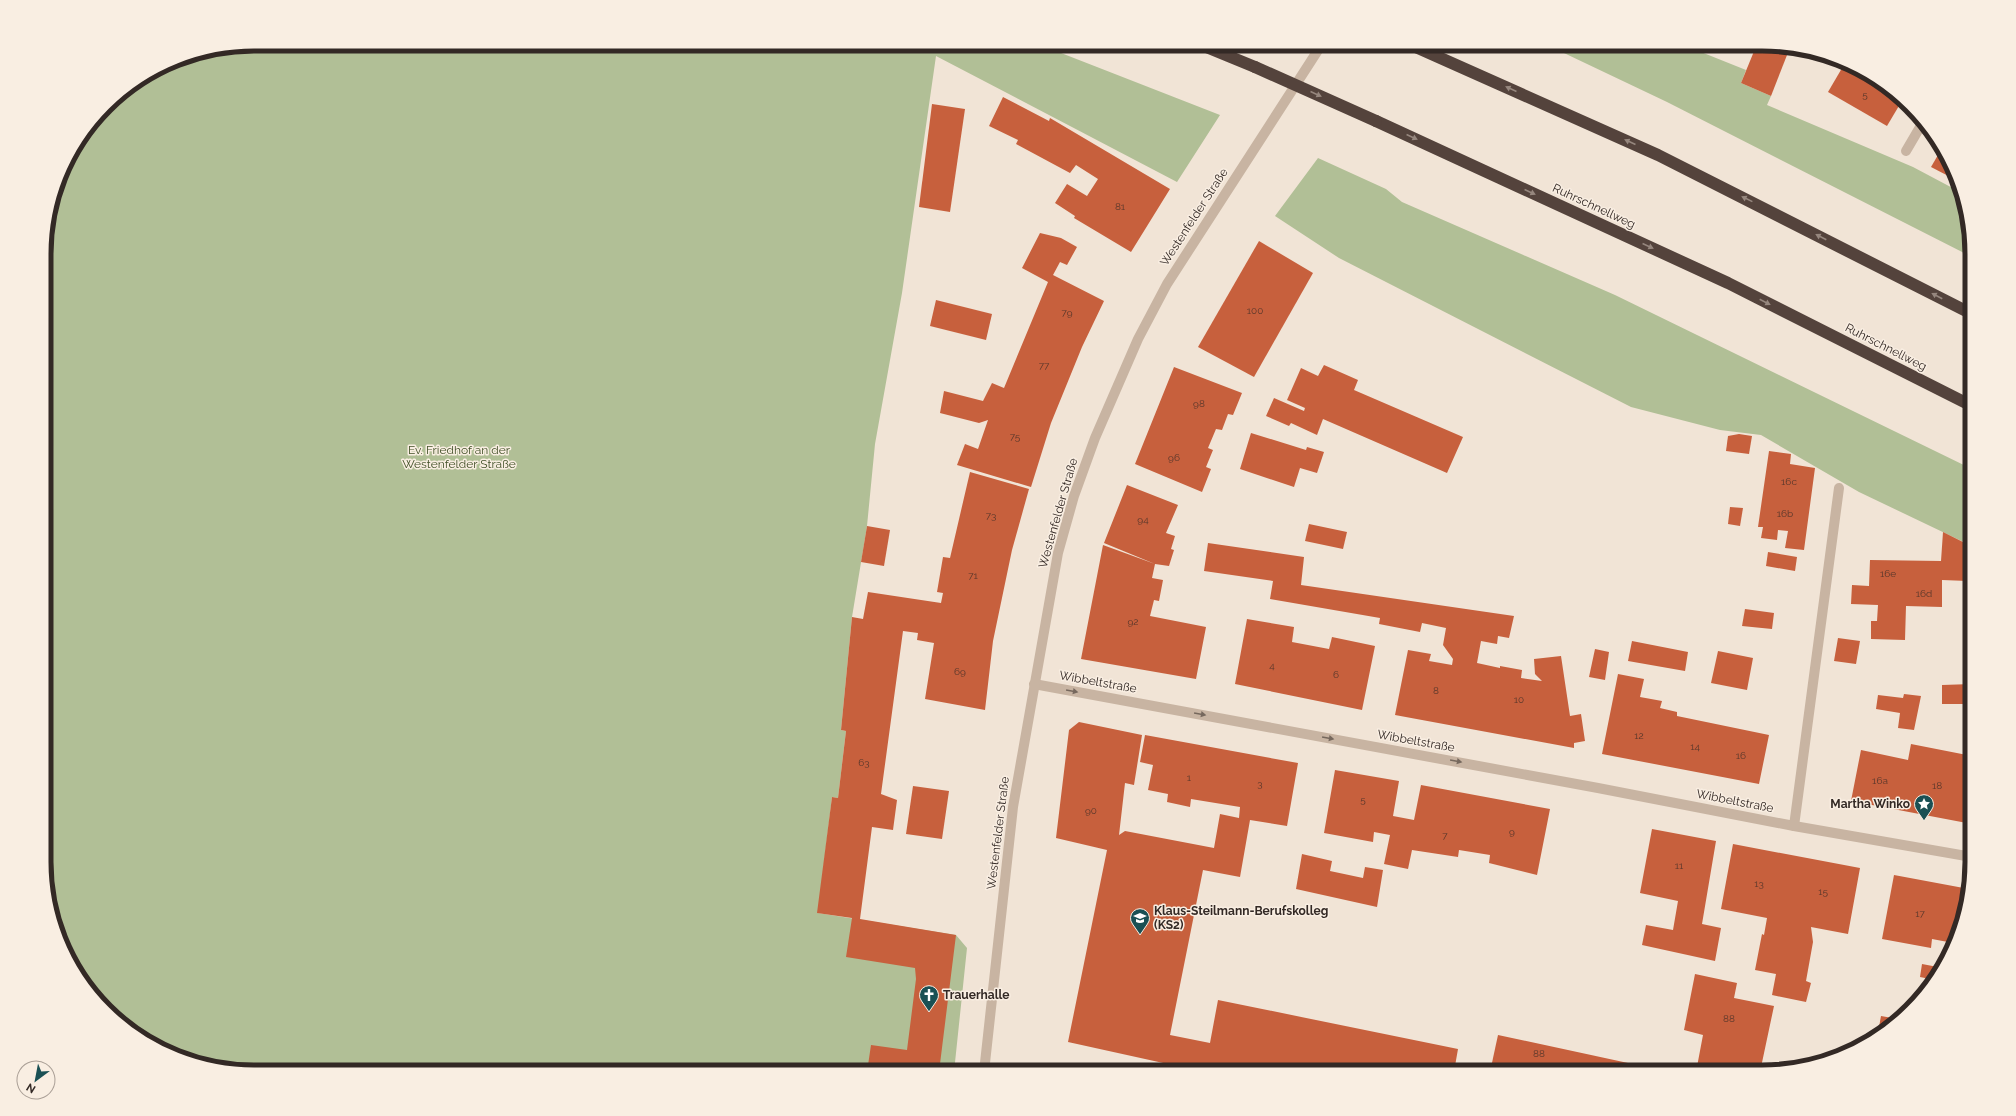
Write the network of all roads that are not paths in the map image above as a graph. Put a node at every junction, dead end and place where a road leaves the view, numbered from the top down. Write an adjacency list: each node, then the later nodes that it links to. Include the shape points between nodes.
1 (1216, 51): 7 (highway, Ruhrschnellweg, one-way to 7, bridge, via 1376,121 1728,283)
2 (1317, 51): 9 (street, Westenfelder Straße, via 1167,284 1138,339 1095,438 1074,496 1058,553)
3 (1424, 51): 6 (highway, one-way to 3, via 1658,155)
4 (1920, 127): 5 (street)
5 (1906, 151)
6 (1965, 310)
7 (1965, 402)
8 (1839, 488): 10 (street)
9 (1034, 684): 10 (street, Wibbeltstraße, one-way to 10); 12 (street, Westenfelder Straße, via 1013,807)
10 (1794, 826): 11 (street, Wibbeltstraße)
11 (1965, 856)
12 (985, 1065)

